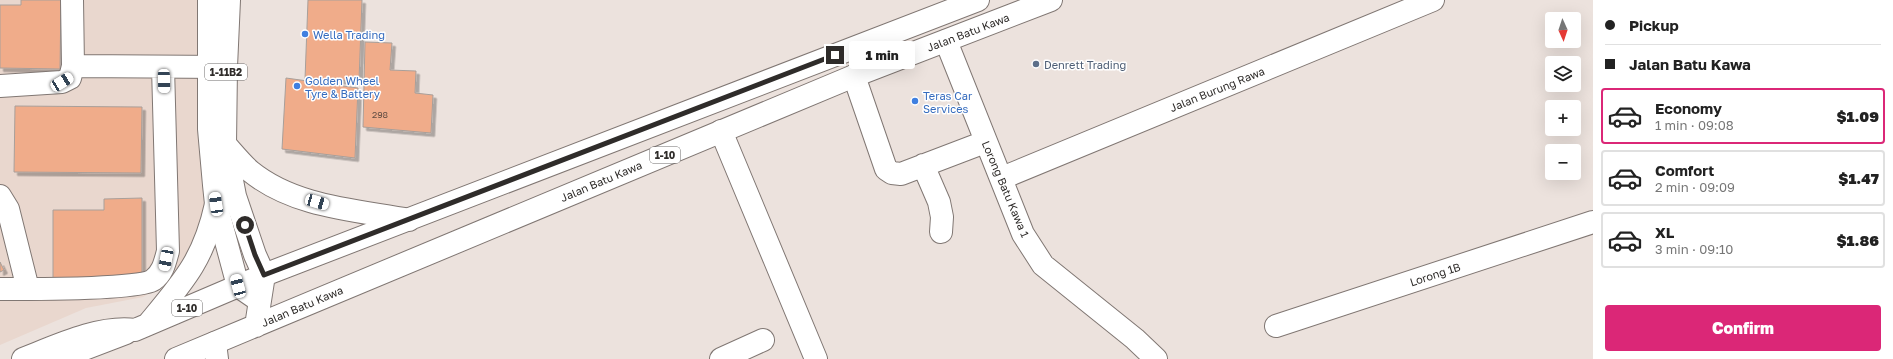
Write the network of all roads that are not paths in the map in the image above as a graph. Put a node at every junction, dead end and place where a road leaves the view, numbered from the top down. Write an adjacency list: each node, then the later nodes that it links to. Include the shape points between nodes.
1 (72, 0): 8 (main road)
2 (209, 0): 10 (main road)
3 (229, 0): 10 (main road, 1-11B2)
4 (978, 0): 20 (main road, 1-10)
5 (1051, 0): 7 (main road, Jalan Batu Kawa / 1-10)
6 (1433, 0): 17 (main road, Jalan Burung Rawa)
7 (946, 41): 11 (main road, Jalan Batu Kawa / 1-10); 14 (main road, Lorong Batu Kawa 1)
8 (73, 66): 9 (main road); 12 (main road, via 70,78 62,82)
9 (163, 67): 10 (main road); 26 (main road, via 168,251 164,267 152,281 134,285)
10 (217, 67): 15 (main road, 1-11B2); 19 (main road, via 209,129)
11 (854, 76): 13 (main road, Jalan Batu Kawa / 1-10); 16 (main road, via 886,169 901,174)
12 (0, 86)
13 (722, 131): 28 (main road, Jalan Batu Kawa / 1-10); 38 (main road)
14 (985, 142): 16 (main road); 17 (main road, Lorong Batu Kawa 1)
15 (225, 144): 20 (main road, via 250,171 276,188 342,210); 23 (main road, 1-11B2, via 235,196)
16 (923, 165): 22 (main road, via 939,202)
17 (1002, 178): 39 (main road, Lorong Batu Kawa 1, via 1023,234 1043,265)
18 (0, 196): 26 (main road, via 8,209)
19 (216, 204): 24 (main road); 31 (main road, via 211,229 187,278)
20 (409, 220): 23 (main road, 1-10)
21 (1593, 222): 30 (main road, Lorong 1B)
22 (941, 232)
23 (264, 275): 24 (main road, 1-10); 27 (main road)
24 (238, 286): 27 (main road); 31 (main road, 1-10)
25 (0, 289): 26 (main road)
26 (26, 289)
27 (260, 301): 28 (main road); 29 (main road)
28 (281, 316): 29 (main road, Jalan Batu Kawa / 1-10)
29 (256, 326): 33 (main road, Jalan Batu Kawa / 1-10)
30 (1276, 326)
31 (135, 328): 34 (main road, via 77,338); 35 (main road, 1-10)
32 (763, 340): 37 (main road)
33 (216, 351): 36 (main road, Jalan Batu Kawa / 1-10)
34 (23, 359)
35 (58, 359)
36 (176, 359)
37 (721, 359)
38 (816, 359)
39 (1156, 359)

